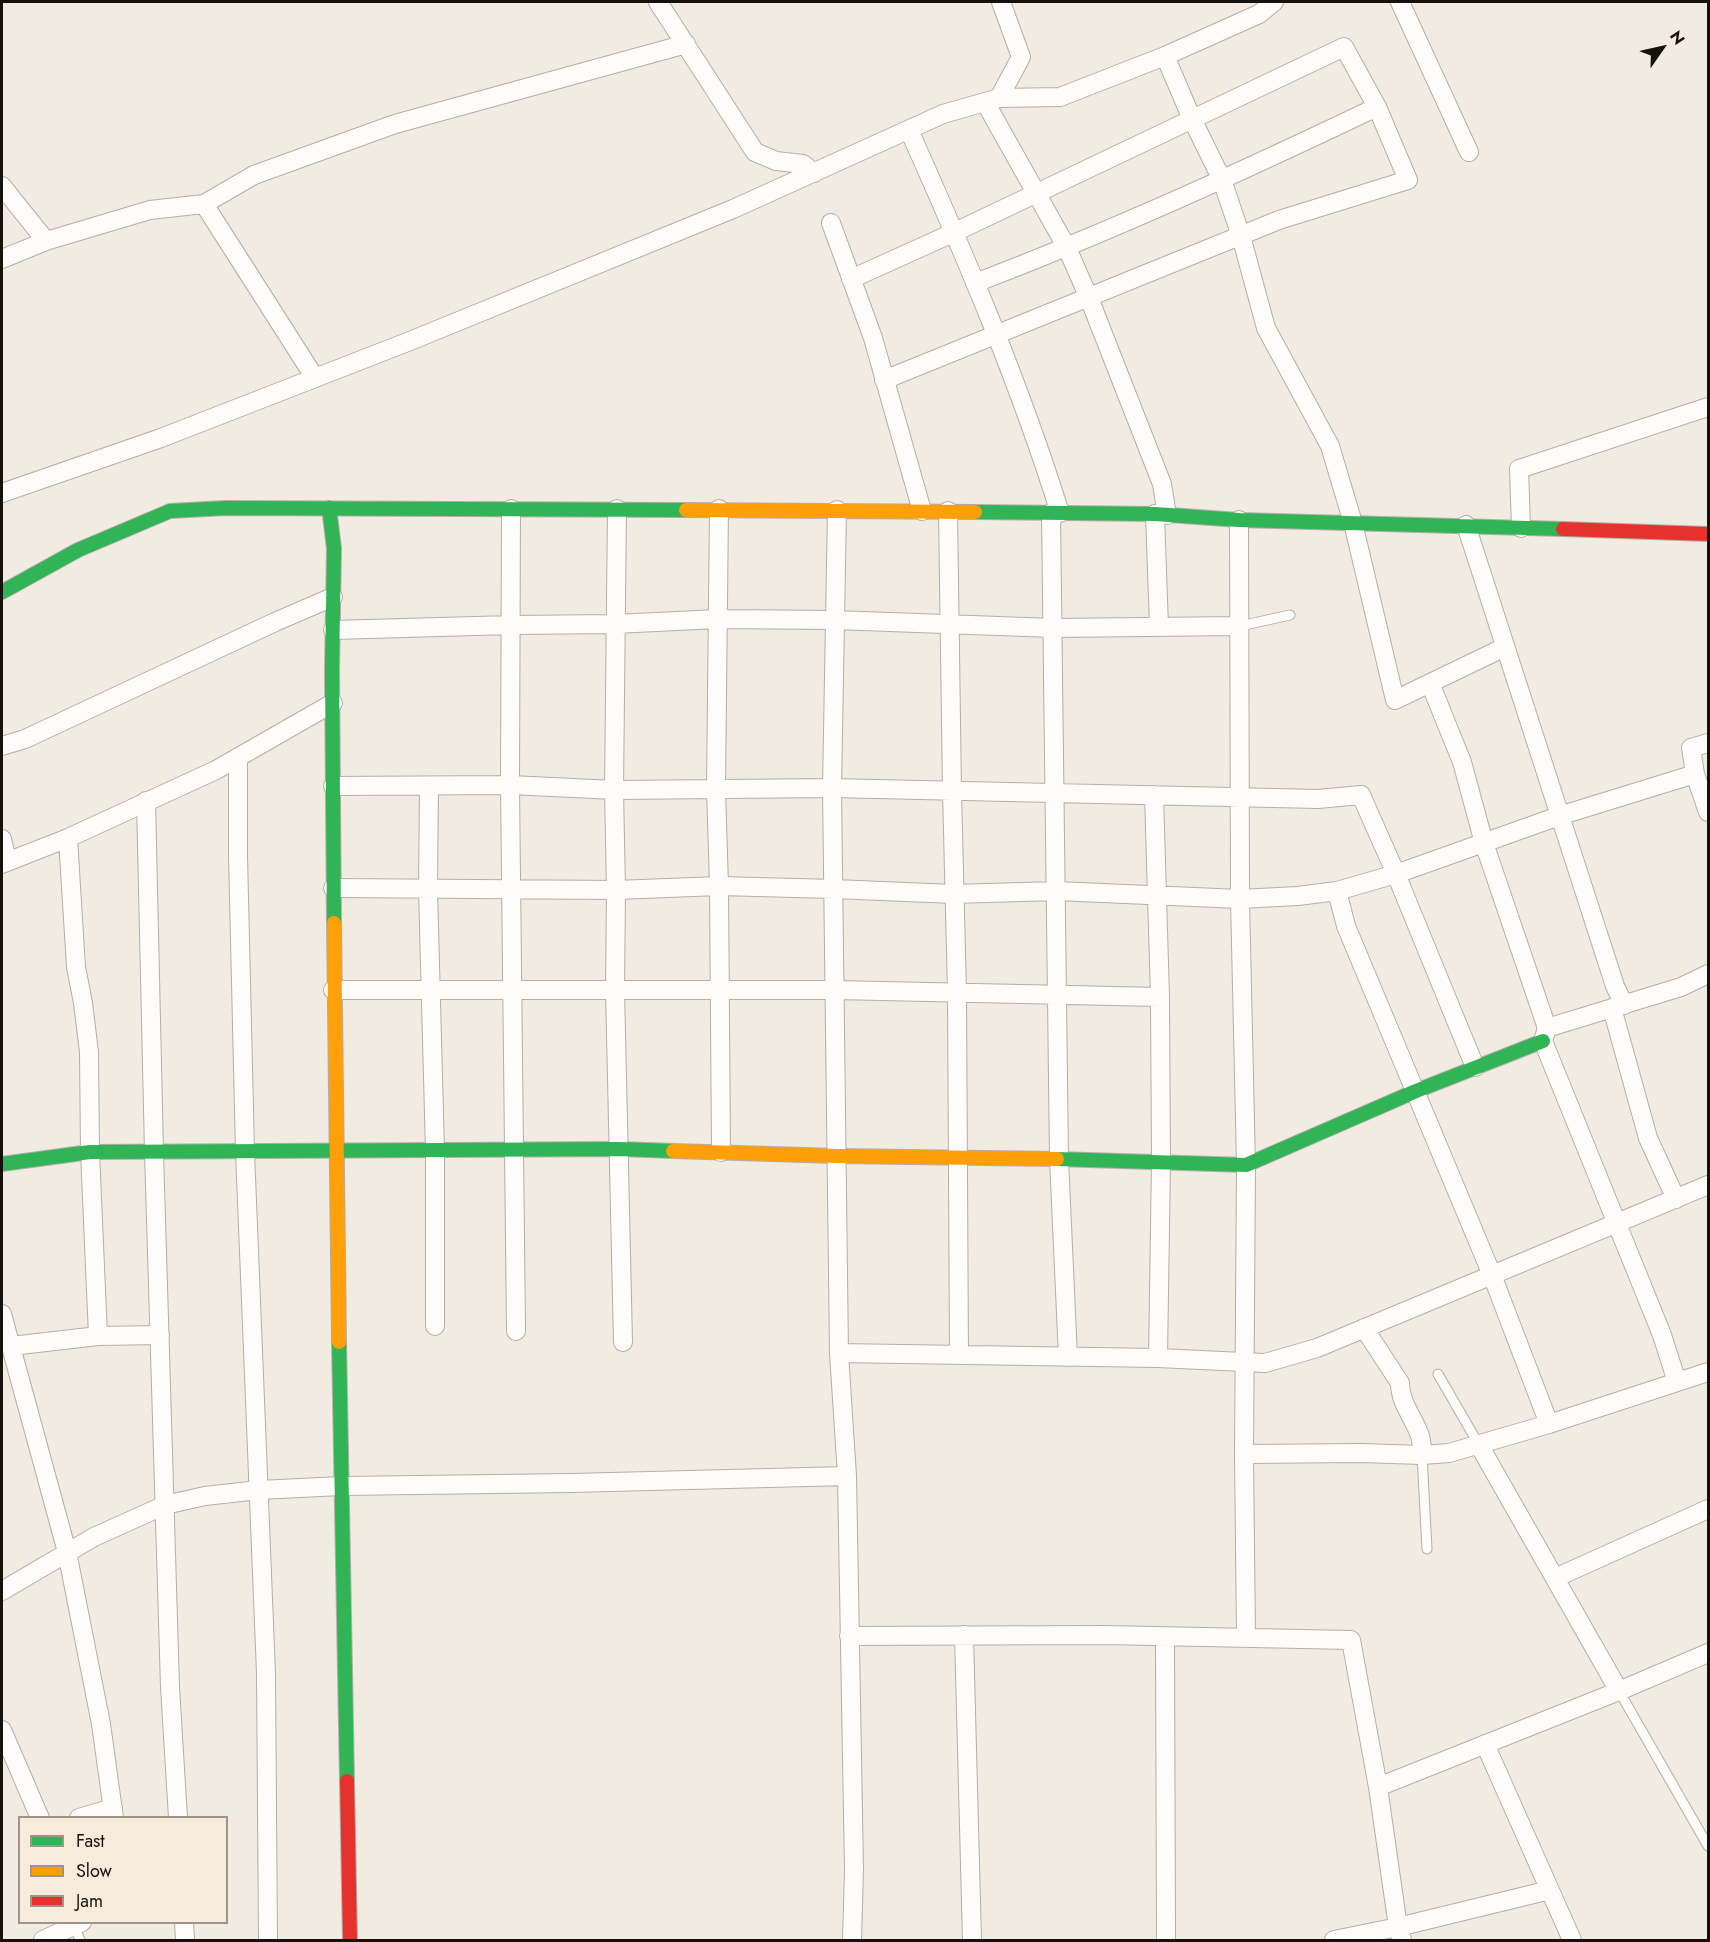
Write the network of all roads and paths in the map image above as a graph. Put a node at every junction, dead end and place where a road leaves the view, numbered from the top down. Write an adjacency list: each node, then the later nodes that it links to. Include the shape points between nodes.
1 (658, 2): 5 (street)
2 (1001, 2): 7 (street, via 1021,57)
3 (1274, 2): 6 (street, via 1259,14)
4 (1400, 2): 11 (street)
5 (686, 44): 12 (street, via 755,152 776,161 803,164); 16 (street, via 395,124 254,175)
6 (1165, 56): 7 (street, via 1060,98); 9 (street)
7 (992, 100): 10 (street, via 943,114); 15 (street)
8 (1377, 107): 9 (street, via 1344,47); 13 (street); 19 (street, via 1408,180 1279,220)
9 (1192, 119): 13 (street); 15 (street)
10 (909, 130): 12 (street); 18 (street)
11 (1469, 152)
12 (814, 173): 27 (street)
13 (1222, 180): 19 (street); 21 (street)
14 (2, 186): 20 (street)
15 (1035, 194): 18 (street); 21 (street)
16 (204, 204): 20 (street, via 150,210); 27 (street)
17 (831, 223): 23 (street)
18 (955, 232): 23 (street); 24 (street)
19 (1241, 236): 25 (street); 41 (street, via 1266,328 1330,446)
20 (46, 241): 22 (street)
21 (1067, 248): 24 (street); 25 (street)
22 (2, 259)
23 (851, 279): 28 (street)
24 (975, 283): 26 (street)
25 (1089, 298): 26 (street); 39 (street, via 1162,484)
26 (996, 336): 28 (street); 38 (street, via 1039,445)
27 (315, 378): 30 (street)
28 (885, 380): 36 (street)
29 (1708, 407): 43 (street, via 1520,469)
30 (2, 493)
31 (329, 508): 32 (street); 45 (street, via 170,511 78,550); 46 (street, via 334,548)
32 (511, 509): 33 (street); 52 (street)
33 (617, 509): 34 (street); 50 (street)
34 (719, 509): 35 (street); 48 (street)
35 (837, 510): 36 (street); 49 (street)
36 (922, 511): 37 (street)
37 (948, 512): 38 (street); 51 (street)
38 (1056, 513): 39 (street); 55 (street)
39 (1161, 515): 40 (street); 54 (street)
40 (1239, 520): 41 (street); 53 (street)
41 (1353, 523): 42 (street); 58 (street, via 1395,700)
42 (1466, 525): 43 (street); 57 (street)
43 (1521, 528): 44 (street)
44 (1708, 534)
45 (2, 592)
46 (333, 597): 56 (street); 61 (street, via 25,739)
47 (1290, 615): 53 (lane)
48 (718, 619): 49 (street); 50 (street); 68 (street)
49 (835, 620): 51 (street); 67 (street)
50 (615, 624): 52 (street); 69 (street)
51 (948, 624): 55 (street); 70 (street)
52 (511, 625): 56 (street); 64 (street)
53 (1240, 626): 54 (street); 73 (street)
54 (1159, 627): 55 (street)
55 (1053, 628): 71 (street)
56 (333, 630): 59 (street)
57 (1505, 647): 58 (street); 76 (street)
58 (1430, 683): 79 (street, via 1462,762)
59 (333, 703): 62 (street); 65 (street)
60 (1708, 743): 63 (street, via 1691,748)
61 (2, 746)
62 (238, 757): 74 (street); 112 (street)
63 (1695, 774): 75 (street); 76 (street)
64 (510, 785): 66 (street); 69 (street); 86 (street)
65 (333, 786): 66 (street); 83 (street)
66 (429, 786): 85 (street)
67 (832, 788): 68 (street); 70 (street); 84 (street)
68 (716, 789): 69 (street); 82 (street)
69 (614, 790): 87 (street)
70 (952, 790): 71 (street); 90 (street)
71 (1055, 792): 72 (street); 88 (street)
72 (1154, 795): 73 (street); 91 (street)
73 (1239, 798): 81 (street, via 1361,795); 92 (street)
74 (146, 801): 77 (street); 111 (street)
75 (1708, 812)
76 (1559, 816): 79 (street); 103 (street, via 1615,986)
77 (68, 837): 80 (street); 110 (street, via 76,967 89,1052)
78 (2, 838): 80 (street)
79 (1484, 843): 81 (street); 104 (street)
80 (4, 863)
81 (1396, 874): 89 (street); 105 (street)
82 (718, 886): 84 (street); 87 (street); 98 (street)
83 (333, 888): 85 (street); 95 (street)
84 (834, 888): 90 (street); 99 (street)
85 (428, 889): 86 (street); 96 (street)
86 (512, 889): 87 (street); 94 (street)
87 (616, 890): 97 (street)
88 (1056, 891): 90 (street); 91 (street); 101 (street)
89 (1337, 891): 92 (street); 106 (street, via 1346,926)
90 (954, 894): 100 (street)
91 (1156, 896): 92 (street); 102 (street)
92 (1240, 899): 120 (street)
93 (1708, 974): 103 (street)
94 (513, 989): 96 (street); 97 (street); 108 (street)
95 (333, 990): 96 (street); 113 (street)
96 (430, 990): 109 (street)
97 (615, 990): 98 (street); 107 (street)
98 (720, 990): 99 (street); 114 (street)
99 (835, 990): 100 (street); 115 (street)
100 (957, 992): 101 (street); 116 (street)
101 (1057, 996): 102 (street); 117 (street)
102 (1160, 997): 118 (street)
103 (1618, 1007): 104 (street); 122 (street, via 1648,1138)
104 (1545, 1035): 105 (street); 123 (street)
105 (1475, 1067): 106 (street)
106 (1416, 1091): 120 (street); 124 (street)
107 (620, 1149): 108 (street); 114 (street); 131 (street)
108 (515, 1150): 109 (street); 128 (street)
109 (435, 1151): 113 (street); 126 (street)
110 (90, 1152): 111 (street); 119 (street); 130 (street)
111 (154, 1152): 112 (street); 129 (street)
112 (244, 1152): 113 (street); 147 (street)
113 (335, 1152): 146 (street)
114 (722, 1152): 115 (street)
115 (837, 1156): 116 (street); 133 (street)
116 (959, 1158): 117 (street); 134 (street)
117 (1059, 1159): 118 (street); 135 (street)
118 (1161, 1162): 120 (street); 136 (street)
119 (2, 1164)
120 (1246, 1165): 137 (street)
121 (1708, 1185): 122 (street)
122 (1676, 1199): 123 (street)
123 (1617, 1224): 124 (street); 140 (street)
124 (1492, 1275): 127 (street); 141 (street)
125 (2, 1314): 132 (street)
126 (435, 1326)
127 (1364, 1328): 137 (street, via 1306,1351 1265,1363); 144 (street, via 1400,1383 1406,1408 1420,1436)
128 (516, 1330)
129 (160, 1335): 130 (street); 148 (street)
130 (98, 1336): 132 (street)
131 (623, 1342)
132 (11, 1346): 151 (street)
133 (839, 1353): 134 (street); 145 (street)
134 (959, 1355): 135 (street)
135 (1068, 1358): 136 (street)
136 (1158, 1358): 137 (street)
137 (1245, 1363): 143 (street)
138 (1708, 1372): 140 (street)
139 (1438, 1374): 142 (lane)
140 (1677, 1382): 141 (street)
141 (1549, 1424): 142 (street)
142 (1479, 1445): 144 (street); 152 (street)
143 (1244, 1454): 144 (street); 157 (street)
144 (1422, 1455): 150 (lane)
145 (847, 1476): 146 (street); 155 (street)
146 (340, 1486): 147 (street); 175 (street)
147 (259, 1490): 148 (street); 174 (street, via 266,1673)
148 (165, 1505): 151 (street); 166 (street)
149 (1708, 1509): 152 (street)
150 (1427, 1549)
151 (67, 1552): 153 (street); 163 (street, via 101,1724)
152 (1555, 1578): 159 (street)
153 (2, 1592)
154 (964, 1635): 155 (street); 156 (street); 177 (street)
155 (849, 1636): 176 (street)
156 (1165, 1636): 157 (street); 178 (street)
157 (1246, 1638): 162 (street, via 1351,1640)
158 (1708, 1653): 159 (street)
159 (1619, 1691): 161 (street); 167 (lane)
160 (2, 1730): 164 (street)
161 (1485, 1744): 162 (street); 168 (street)
162 (1378, 1787): 171 (street)
163 (113, 1813): 165 (street)
164 (39, 1816)
165 (93, 1816)
166 (178, 1816)
167 (1708, 1846)
168 (1550, 1890): 171 (street); 180 (street)
169 (184, 1924): 173 (street)
170 (77, 1928): 172 (street)
171 (1400, 1934): 179 (street)
172 (43, 1941)
173 (185, 1941)
174 (268, 1941)
175 (350, 1941)
176 (852, 1941)
177 (972, 1941)
178 (1166, 1941)
179 (1334, 1941)
180 (1572, 1941)

